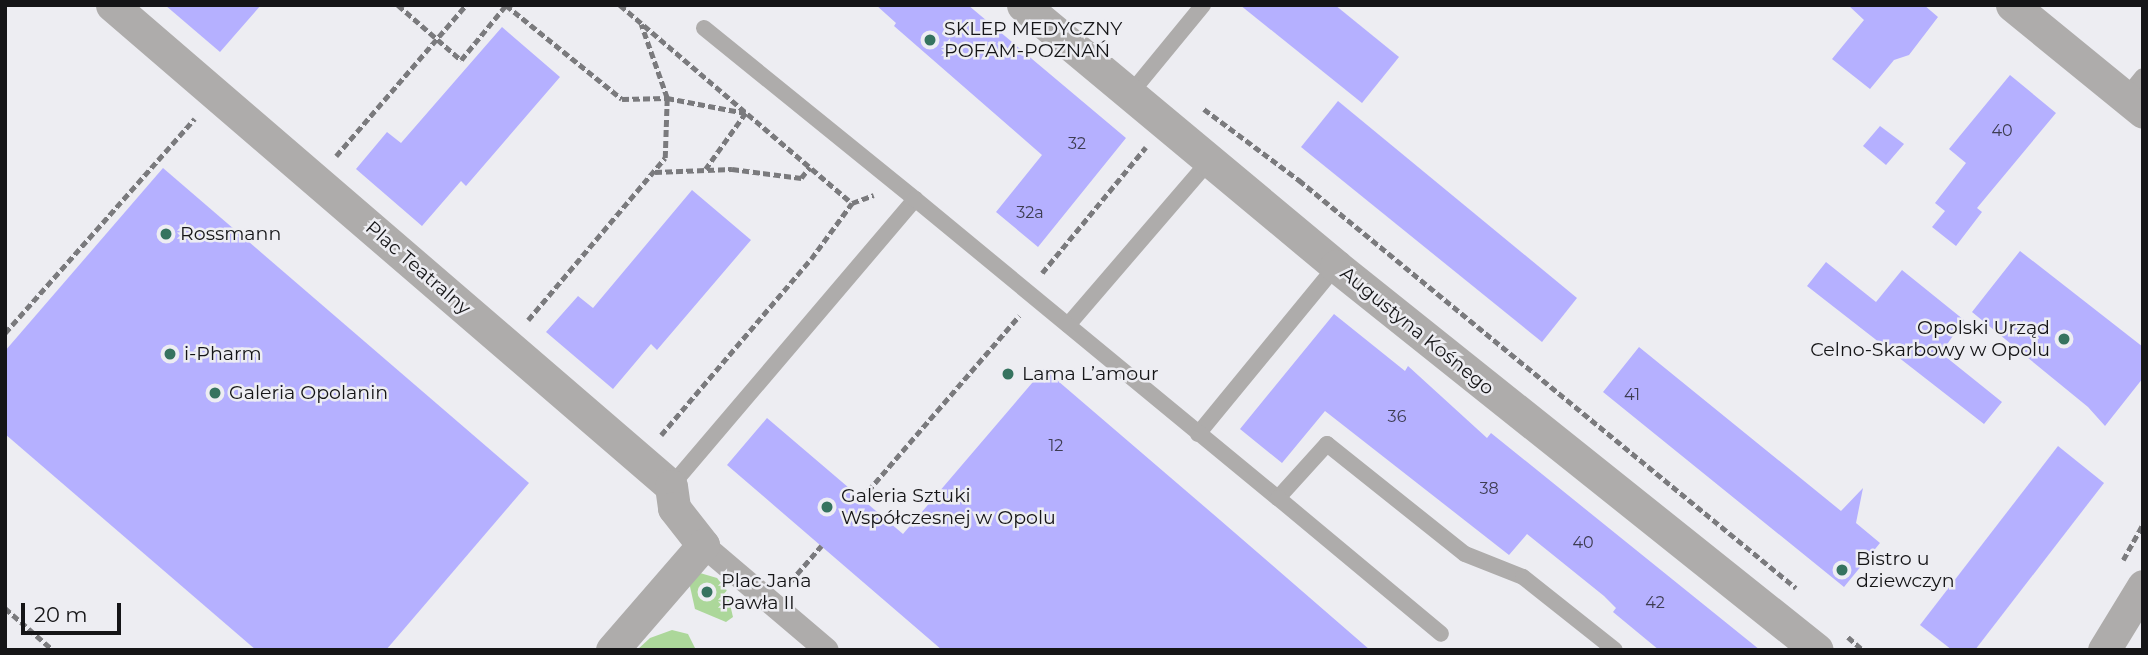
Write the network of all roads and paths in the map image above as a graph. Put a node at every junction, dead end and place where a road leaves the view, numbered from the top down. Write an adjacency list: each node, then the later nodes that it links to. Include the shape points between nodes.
1 (112, 5): 12 (street, Plac Teatralny)
2 (398, 5): 11 (path)
3 (466, 5): 11 (path)
4 (506, 5): 11 (path, via 461,60); 15 (path, via 622,99)
5 (620, 5): 9 (path)
6 (1023, 5): 13 (street, Augustyna Kośnego)
7 (1203, 5): 13 (lane)
8 (2012, 5): 14 (street)
9 (641, 24): 15 (path); 17 (path)
10 (704, 29): 24 (lane)
11 (437, 39): 23 (path)
12 (216, 94): 23 (street, Plac Teatralny); 30 (path)
13 (1130, 94): 19 (street, Augustyna Kośnego)
14 (2137, 95)
15 (667, 98): 17 (path); 22 (path, via 669,137 665,158)
16 (1193, 101): 40 (path, via 1342,215 1789,579)
17 (747, 113): 20 (path); 21 (path)
18 (1146, 147): 28 (path)
19 (1210, 160): 27 (street, Augustyna Kośnego); 29 (lane)
20 (810, 167): 21 (path, via 801,178); 26 (path)
21 (706, 169): 22 (path)
22 (654, 173): 31 (path)
23 (316, 180): 31 (street, Plac Teatralny)
24 (898, 186): 25 (lane); 26 (path)
25 (915, 199): 28 (lane); 34 (lane)
26 (852, 203): 33 (path, via 785,290)
27 (1336, 267): 32 (lane); 44 (street, Augustyna Kośnego)
28 (1027, 291): 29 (lane); 36 (path, via 1023,312)
29 (1068, 325): 32 (lane)
30 (5, 333)
31 (507, 344): 33 (street, Plac Teatralny)
32 (1198, 434): 35 (lane)
33 (640, 459): 34 (street, Plac Teatralny)
34 (671, 486): 37 (street, via 674,508)
35 (1278, 498): 43 (lane); 48 (lane, via 1327,444 1465,554 1523,577)
36 (861, 499)
37 (703, 545): 41 (street); 46 (street)
38 (821, 546): 41 (path)
39 (2143, 586): 50 (street)
40 (1803, 596)
41 (772, 603): 47 (street)
42 (5, 608): 45 (path)
43 (1441, 634)
44 (1831, 642): 49 (path)
45 (53, 650)
46 (612, 650)
47 (827, 650)
48 (1615, 650)
49 (1863, 650)
50 (2104, 650)

